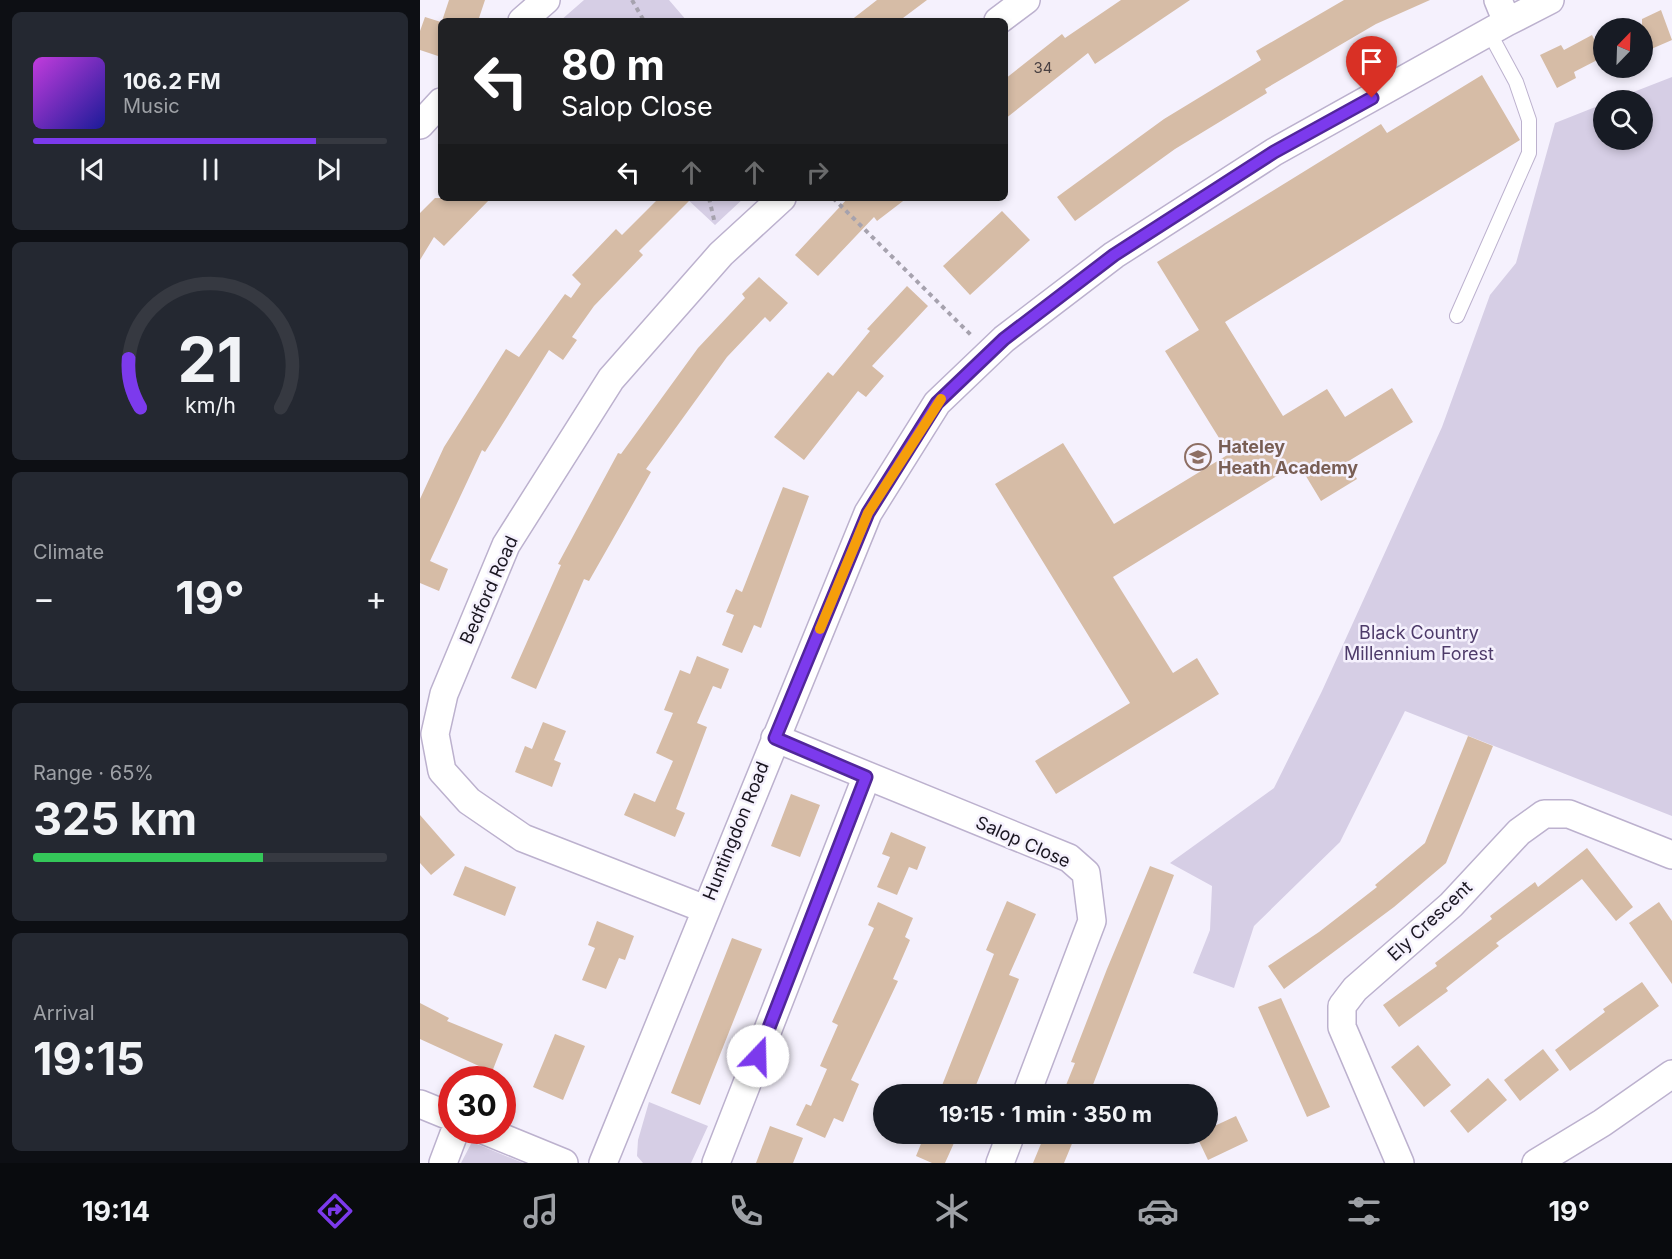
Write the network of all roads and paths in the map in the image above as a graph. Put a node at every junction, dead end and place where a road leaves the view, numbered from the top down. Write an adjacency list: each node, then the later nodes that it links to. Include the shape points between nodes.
1 (546, 0): 5 (street)
2 (632, 0): 6 (path)
3 (1026, 0): 7 (street)
4 (1550, 0): 8 (street, Huntingdon Road)
5 (525, 18)
6 (642, 18)
7 (1002, 18)
8 (1498, 18): 13 (lane, via 1529,120 1529,153); 14 (street, Huntingdon Road, via 1274,152 1114,255)
9 (438, 105): 10 (street)
10 (420, 125)
11 (779, 201): 18 (street, Bedford Road, via 721,254 611,379 506,544 444,694 435,734 442,771 469,801 523,838)
12 (836, 201): 14 (path)
13 (1457, 316)
14 (989, 354): 15 (street, Huntingdon Road, via 937,403 868,513)
15 (775, 738): 16 (street, Salop Close); 18 (street, Huntingdon Road)
16 (866, 777): 20 (street, Salop Close, via 1069,858 1086,873 1092,921); 29 (street)
17 (1672, 855): 31 (street, Ely Crescent, via 1569,814 1544,814 1520,832 1451,906 1355,989 1342,1006 1342,1027)
18 (705, 909): 28 (street, Huntingdon Road)
19 (1672, 1074): 32 (street)
20 (1030, 1084)
21 (420, 1104): 22 (street)
22 (438, 1111)
23 (516, 1143): 27 (street)
24 (450, 1144): 26 (street)
25 (1007, 1144): 30 (street)
26 (443, 1163)
27 (564, 1163)
28 (603, 1163)
29 (716, 1163)
30 (1000, 1163)
31 (1400, 1163)
32 (1536, 1163)

